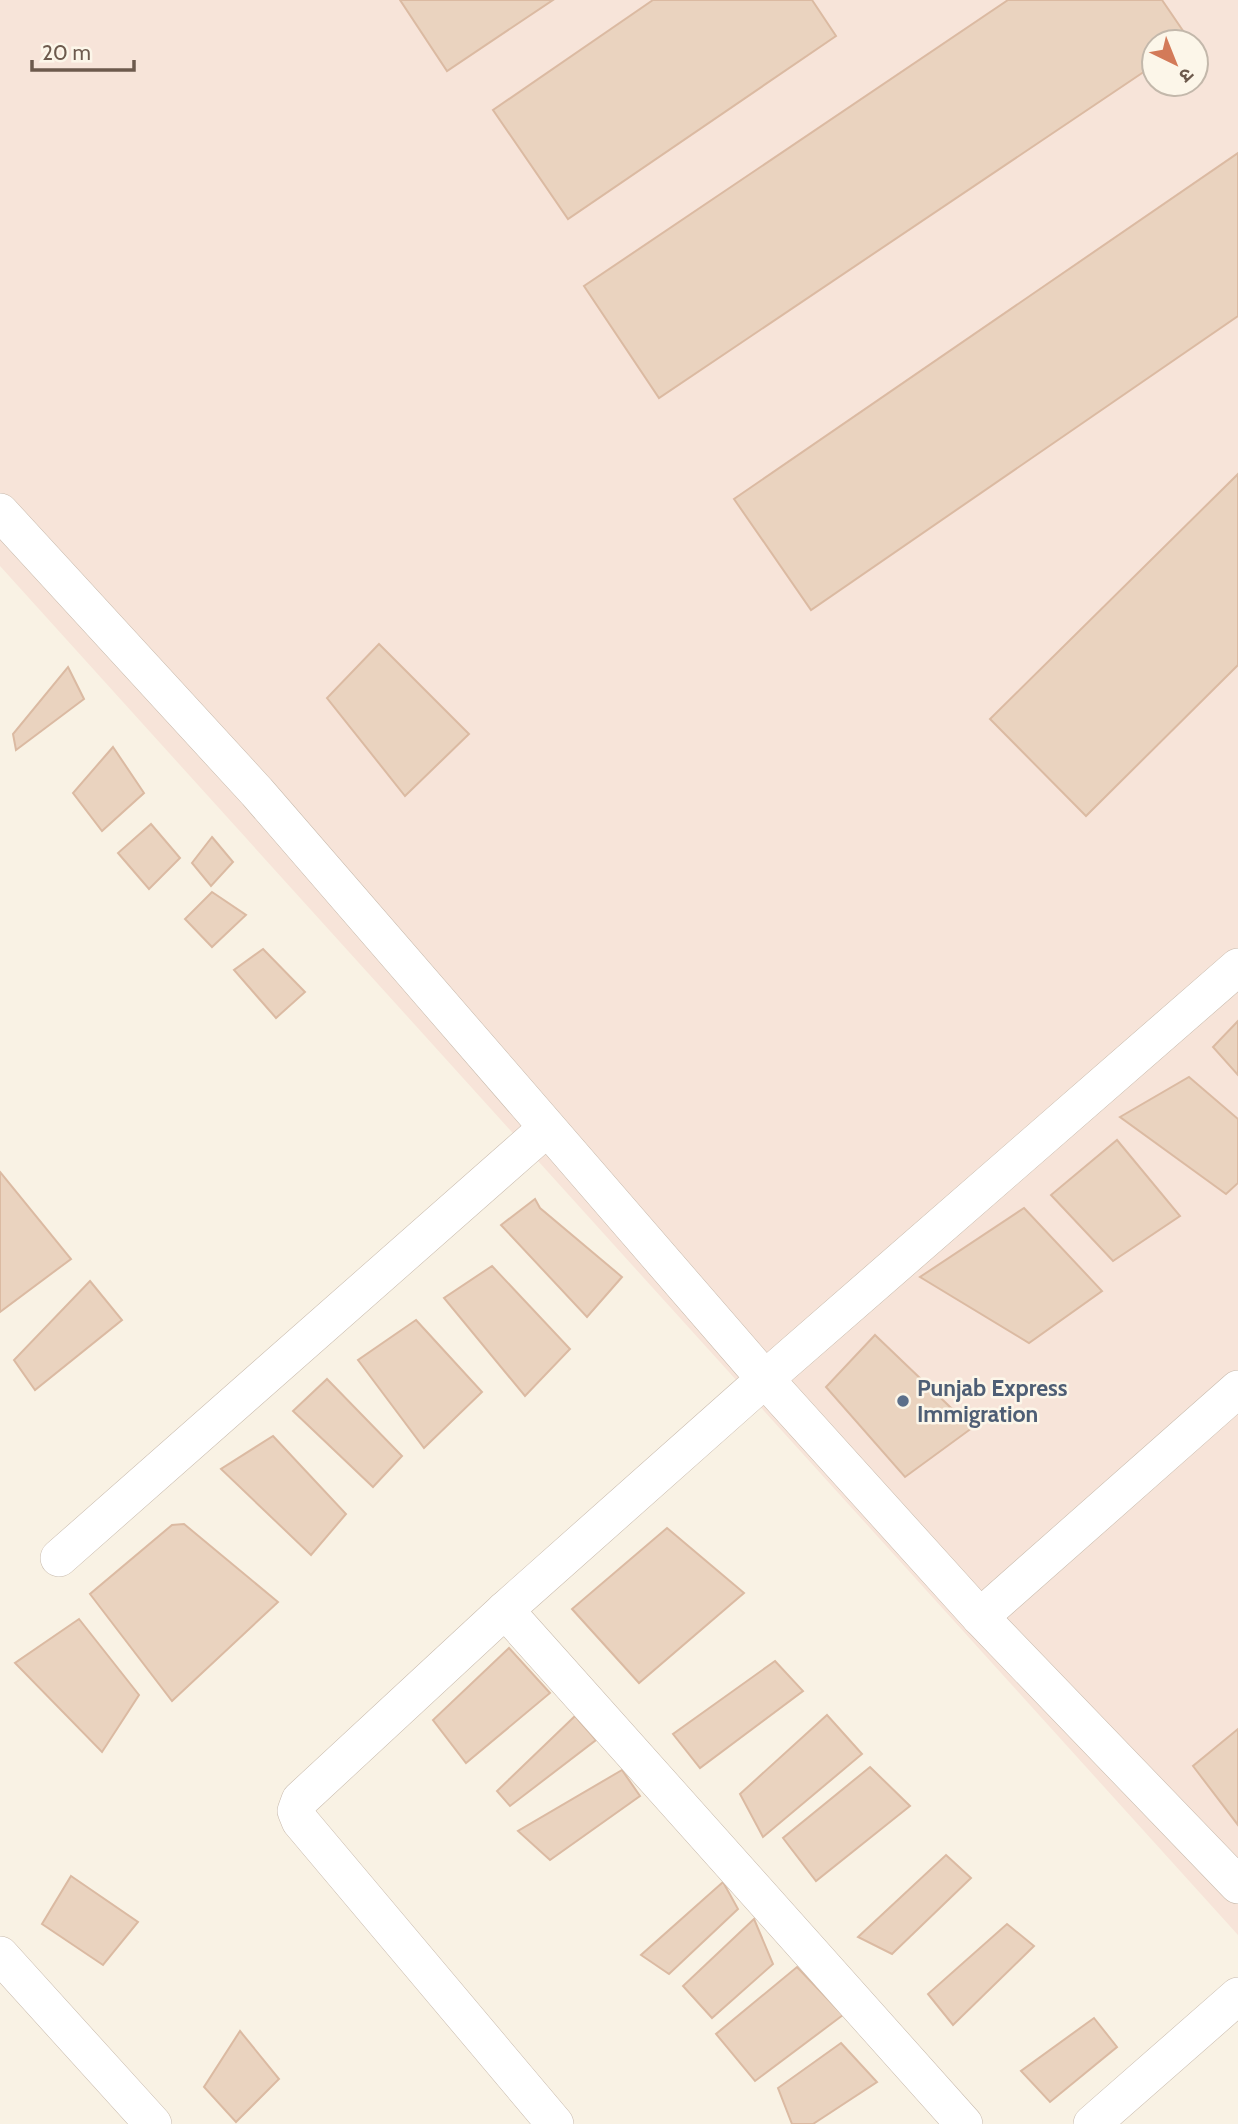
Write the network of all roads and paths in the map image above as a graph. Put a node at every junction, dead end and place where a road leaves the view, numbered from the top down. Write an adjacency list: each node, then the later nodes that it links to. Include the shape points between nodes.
1 (0, 512): 3 (street, via 257,792)
2 (1238, 967): 4 (street)
3 (547, 1128): 4 (street); 6 (street)
4 (765, 1379): 7 (street); 8 (street)
5 (1238, 1389): 8 (street)
6 (59, 1558)
7 (505, 1610): 13 (street, via 300,1800 296,1811); 14 (street)
8 (980, 1617): 9 (street)
9 (1238, 1885)
10 (0, 1955): 12 (street)
11 (1238, 1996): 15 (street)
12 (153, 2124)
13 (555, 2124)
14 (964, 2124)
15 (1093, 2124)

